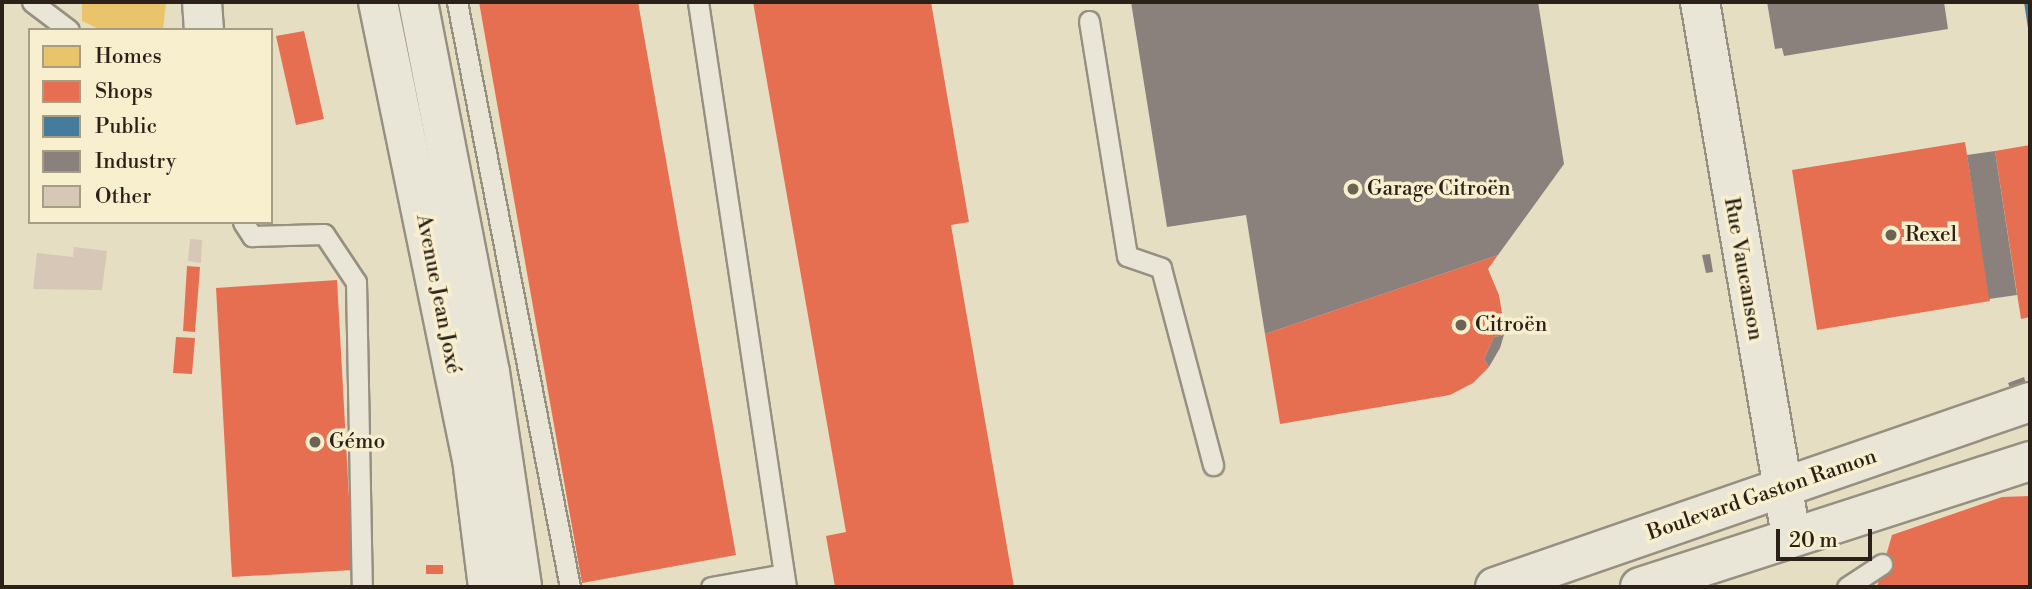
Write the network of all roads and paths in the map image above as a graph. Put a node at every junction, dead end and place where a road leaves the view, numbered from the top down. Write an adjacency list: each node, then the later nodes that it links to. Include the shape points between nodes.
1 (32, 2): 9 (lane)
2 (202, 2): 10 (main road)
3 (378, 2): 20 (main road, Avenue Jean Joxé, via 472,459)
4 (418, 2): 21 (main road, Avenue Jean Joxé, via 490,372)
5 (457, 2): 22 (lane)
6 (698, 2): 18 (lane)
7 (1700, 2): 15 (main road, Rue Vaucanson)
8 (1089, 21): 14 (lane, via 1126,256 1161,268)
9 (66, 28)
10 (204, 28)
11 (244, 224): 19 (lane, via 252,236 324,234 356,282)
12 (2030, 402): 15 (main road, Boulevard Gaston Ramon)
13 (2030, 461): 16 (main road)
14 (1213, 465)
15 (1783, 488): 16 (main road, Rue Vaucanson); 24 (main road, Boulevard Gaston Ramon)
16 (1791, 536): 25 (main road)
17 (1882, 564): 26 (lane)
18 (785, 580): 23 (lane)
19 (362, 587)
20 (488, 587)
21 (522, 587)
22 (569, 587)
23 (711, 587)
24 (1495, 587)
25 (1640, 587)
26 (1847, 587)

